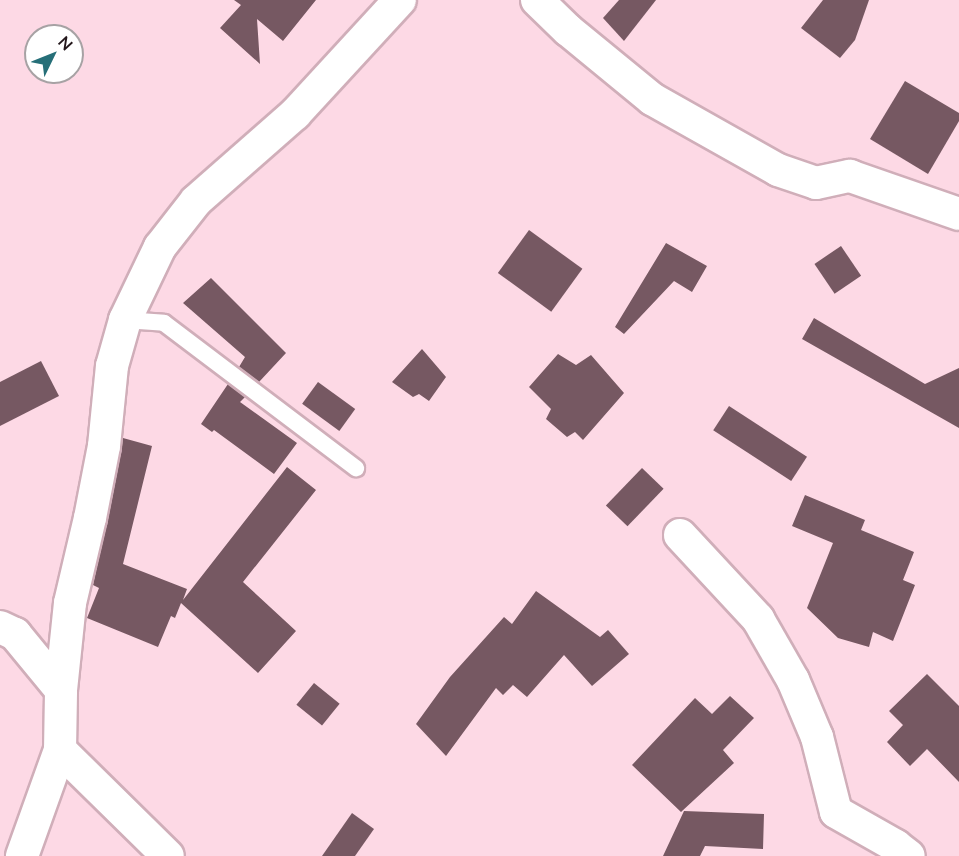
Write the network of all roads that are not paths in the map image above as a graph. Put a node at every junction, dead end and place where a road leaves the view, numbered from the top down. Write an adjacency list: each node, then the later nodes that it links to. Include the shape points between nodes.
1 (400, 0): 4 (street, via 295,114 196,201 160,247)
2 (537, 0): 3 (street, via 652,99 778,170 816,183 850,176)
3 (959, 214)
4 (125, 320): 5 (lane, via 164,323); 8 (street, via 112,366 104,446 70,603)
5 (356, 468)
6 (680, 535): 12 (street, via 758,619 787,670 817,737 836,812)
7 (0, 627): 8 (street, via 15,634)
8 (61, 690): 9 (street)
9 (60, 750): 10 (street); 11 (street)
10 (22, 856)
11 (168, 856)
12 (909, 856)

